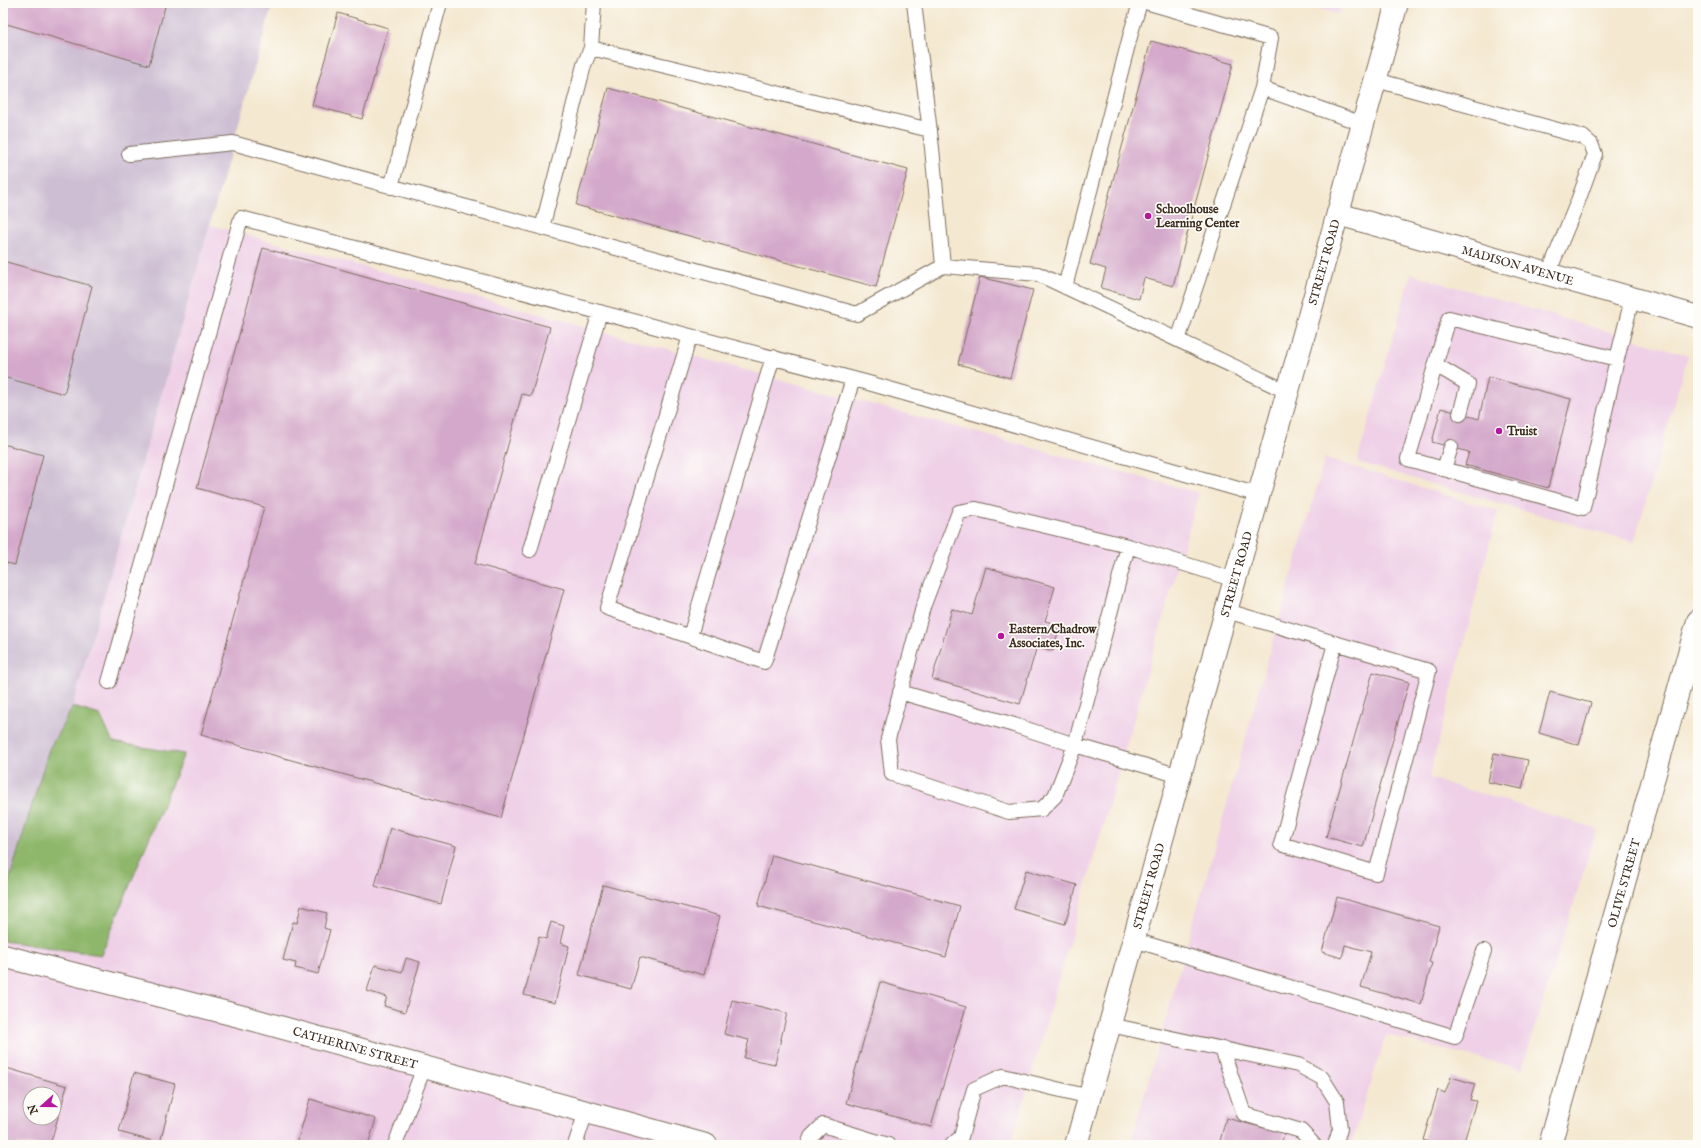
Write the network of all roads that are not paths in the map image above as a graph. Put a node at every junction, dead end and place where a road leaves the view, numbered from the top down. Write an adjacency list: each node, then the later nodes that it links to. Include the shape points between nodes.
1 (440, 3): 13 (lane)
2 (594, 3): 7 (lane)
3 (914, 3): 11 (lane)
4 (1140, 3): 18 (lane)
5 (1149, 3): 9 (lane, via 1271,38)
6 (1397, 3): 8 (street, STREET ROAD)
7 (591, 48): 11 (lane); 15 (lane, via 584,65)
8 (1376, 80): 10 (street, STREET ROAD); 17 (lane, via 1583,137 1591,144 1595,154)
9 (1262, 88): 10 (lane); 23 (lane)
10 (1363, 124): 14 (street, STREET ROAD)
11 (930, 130): 16 (lane)
12 (129, 154): 13 (lane, via 233,144)
13 (391, 187): 15 (lane)
14 (1338, 214): 17 (street, MADISON AVENUE); 28 (street, STREET ROAD)
15 (542, 228): 16 (lane, via 858,314)
16 (943, 266): 18 (lane, via 1038,274)
17 (1548, 274): 19 (street, MADISON AVENUE)
18 (1065, 287): 23 (lane)
19 (1632, 299): 21 (street, MADISON AVENUE); 25 (lane)
20 (600, 312): 22 (lane); 34 (lane); 40 (lane, via 241,218)
21 (1698, 317)
22 (690, 336): 24 (lane); 38 (lane, via 607,608)
23 (1178, 340): 28 (lane)
24 (772, 357): 27 (lane); 38 (lane)
25 (1617, 359): 26 (lane, via 1449,318); 31 (lane, via 1583,508)
26 (1436, 365): 29 (lane, via 1468,384); 31 (lane, via 1408,459)
27 (853, 379): 32 (lane); 38 (lane, via 764,662)
28 (1288, 392): 32 (street, STREET ROAD)
29 (1460, 414)
30 (1451, 447): 31 (lane)
31 (1444, 470)
32 (1259, 495): 35 (street, STREET ROAD)
33 (1128, 546): 35 (lane); 41 (lane, via 976,509 959,512 923,607); 42 (lane)
34 (530, 550)
35 (1235, 580): 36 (street, STREET ROAD)
36 (1226, 611): 39 (lane); 43 (street, STREET ROAD)
37 (1698, 621): 61 (street, OLIVE STREET)
38 (690, 636)
39 (1335, 643): 39 (lane, via 1429,671 1376,873 1282,844)
40 (108, 682)
41 (900, 692): 42 (lane, via 1014,724); 42 (lane, via 888,739 892,774 1009,812 1042,809 1054,796)
42 (1075, 745): 43 (lane)
43 (1180, 776): 44 (street, STREET ROAD)
44 (1134, 940): 45 (lane, via 1455,1037); 47 (street, STREET ROAD)
45 (1484, 951)
46 (3, 956): 49 (street, CATHERINE STREET, via 247,1018)
47 (1110, 1025): 48 (lane); 50 (street, STREET ROAD)
48 (1222, 1049): 59 (lane, via 1244,1114 1301,1131); 60 (lane, via 1298,1065 1322,1078 1337,1102 1340,1129)
49 (424, 1067): 51 (street, CATHERINE STREET); 52 (lane)
50 (1090, 1097): 57 (lane, via 1003,1076 974,1089 961,1137); 58 (street, STREET ROAD)
51 (586, 1112): 53 (lane); 54 (street, CATHERINE STREET)
52 (395, 1145)
53 (575, 1145)
54 (706, 1145)
55 (808, 1145): 56 (lane, via 811,1137 823,1125)
56 (888, 1145)
57 (952, 1145)
58 (1076, 1145)
59 (1314, 1145)
60 (1335, 1145)
61 (1550, 1145)

